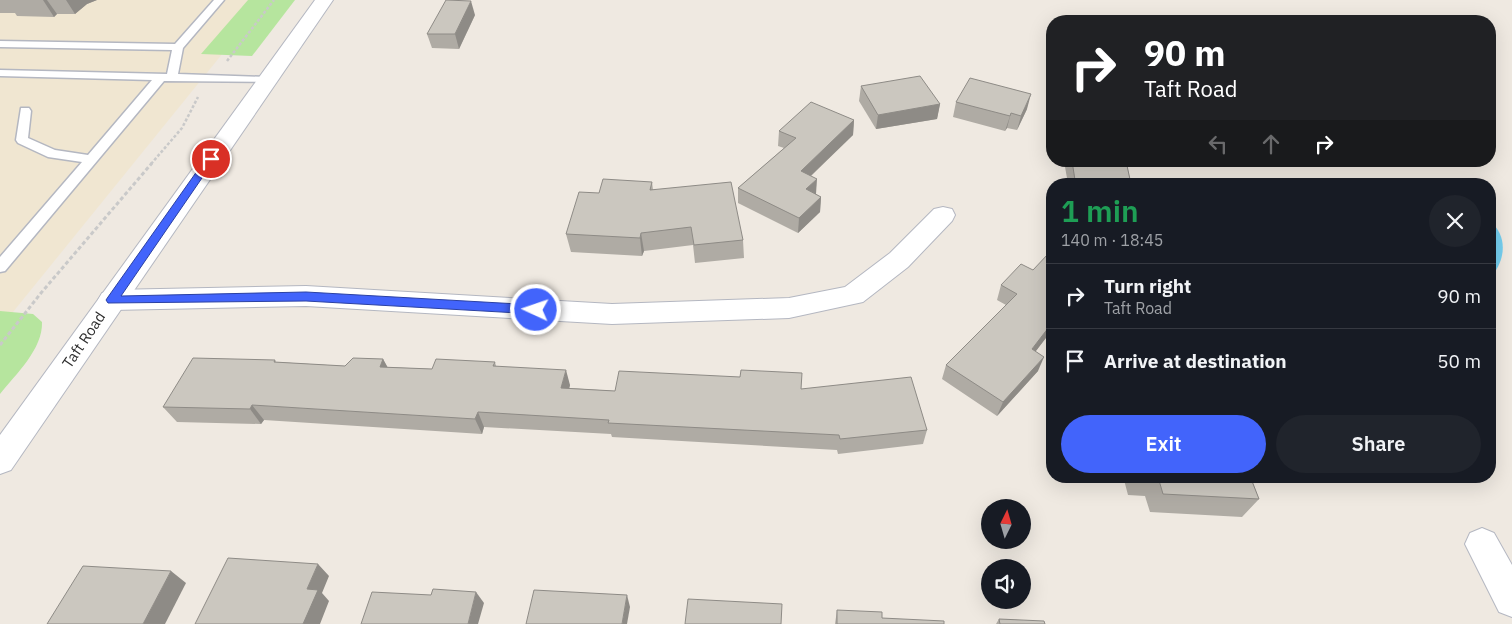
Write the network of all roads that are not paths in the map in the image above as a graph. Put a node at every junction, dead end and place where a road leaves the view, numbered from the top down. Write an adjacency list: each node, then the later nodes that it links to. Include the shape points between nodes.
1 (219, 0): 4 (lane)
2 (324, 0): 7 (street, Taft Road)
3 (0, 44): 4 (lane)
4 (178, 47): 6 (lane)
5 (0, 73): 6 (lane)
6 (167, 76): 7 (lane); 9 (lane)
7 (267, 80): 12 (street, Taft Road)
8 (25, 111): 9 (lane, via 22,140 52,154)
9 (92, 159): 11 (lane)
10 (943, 215): 12 (street, via 898,260 853,296 789,308 612,314 306,296)
11 (0, 267)
12 (112, 300): 13 (street, Taft Road)
13 (0, 460)
14 (1482, 544): 15 (street)
15 (1512, 600)

